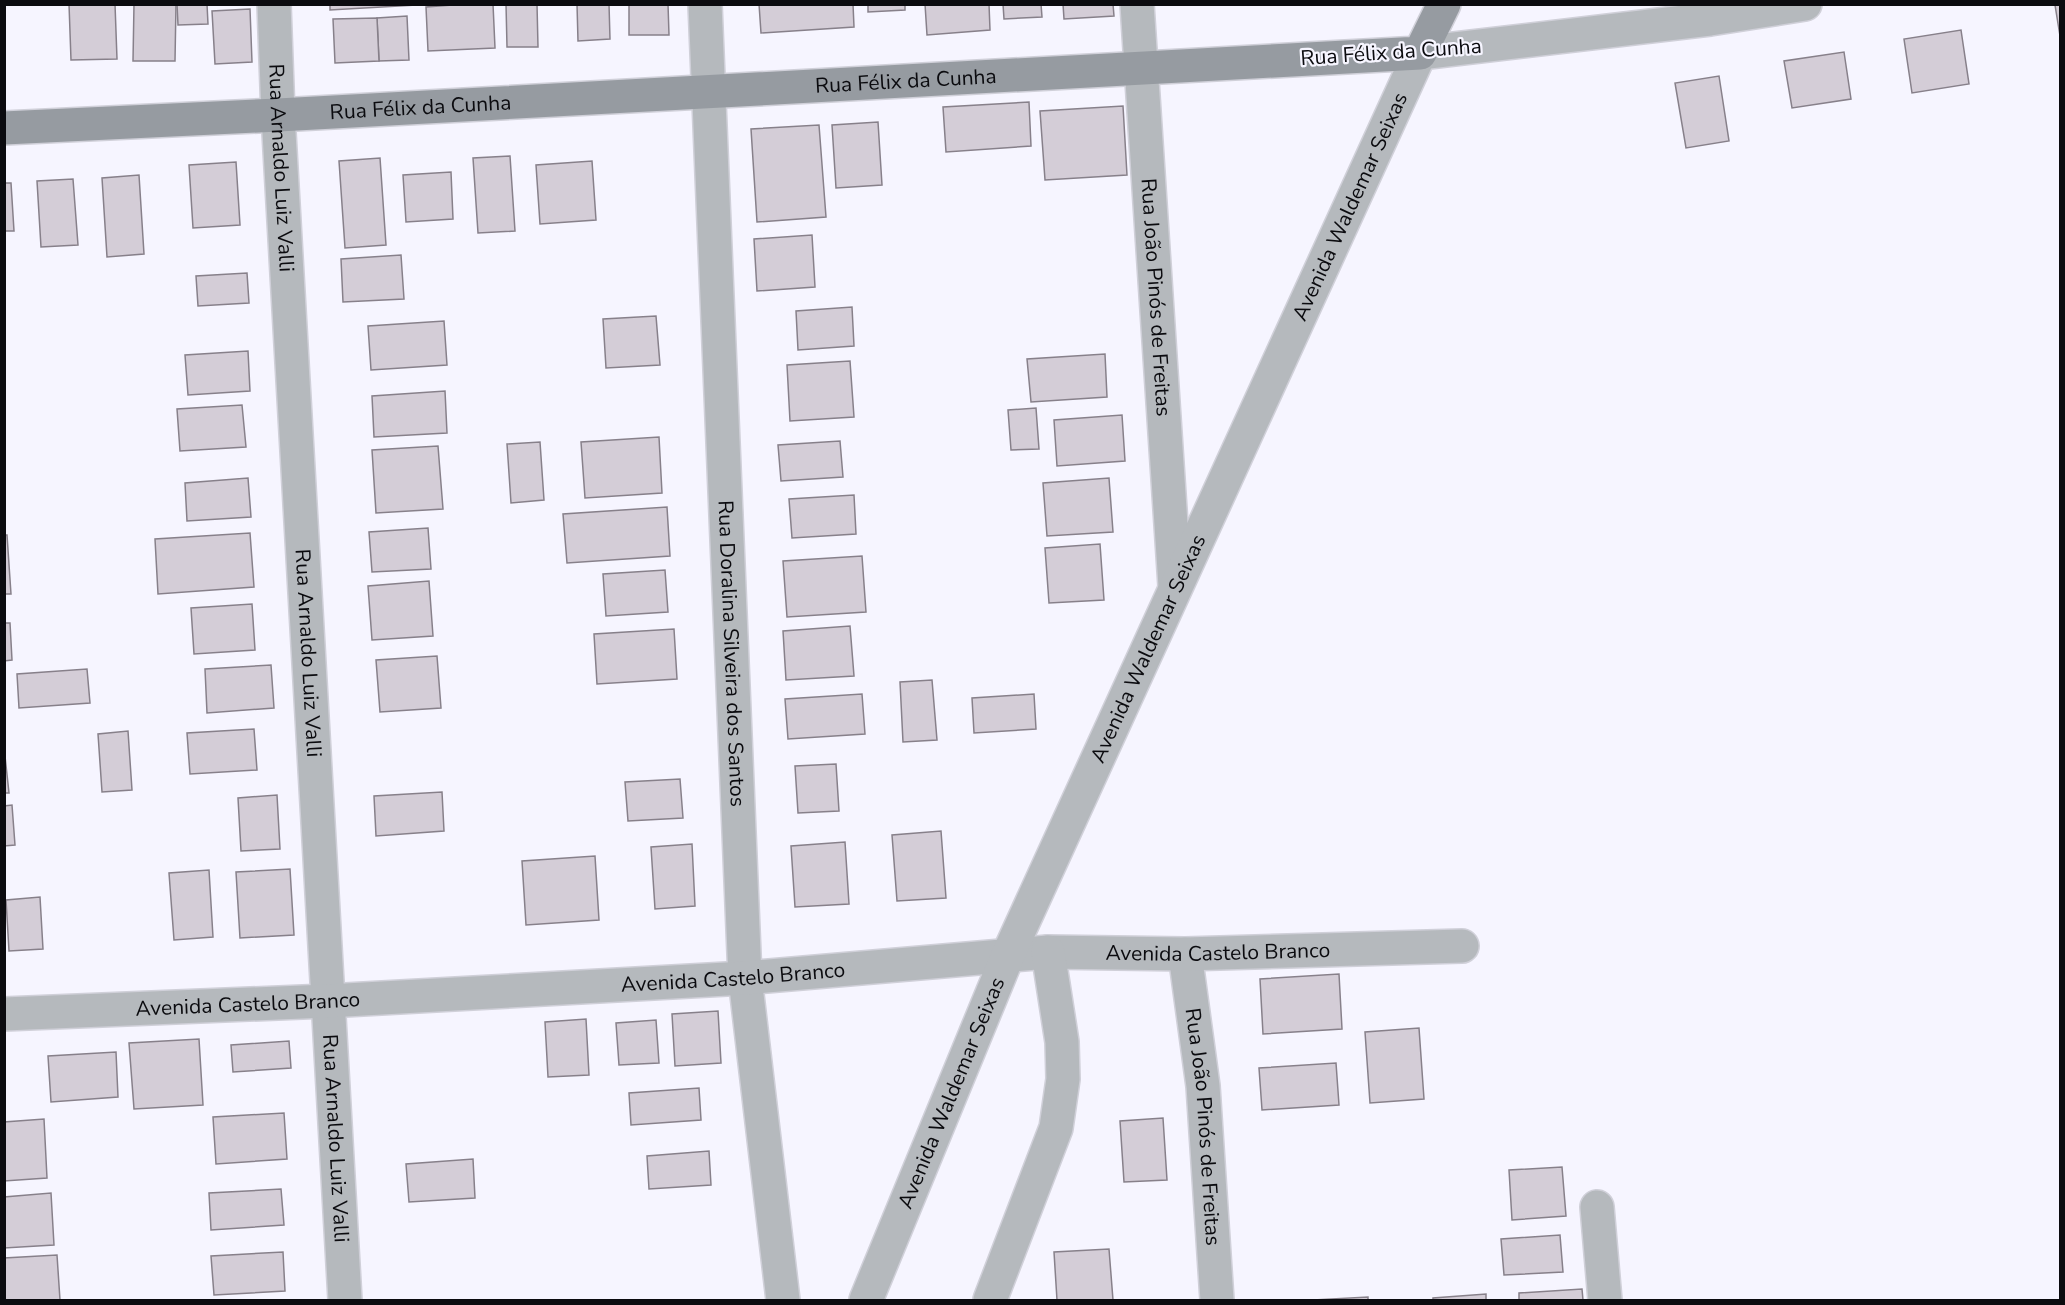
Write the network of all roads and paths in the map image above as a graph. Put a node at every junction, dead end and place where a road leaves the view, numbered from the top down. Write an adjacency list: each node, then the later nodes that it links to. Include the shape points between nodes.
1 (274, 4): 9 (street, Rua Arnaldo Luiz Valli)
2 (705, 4): 8 (street, Rua Doralina Silveira dos Santos)
3 (1137, 4): 7 (street, Rua João Pinós de Freitas)
4 (1444, 4): 6 (street, Avenida Waldemar Seixas)
5 (1805, 4): 6 (street, Rua Félix da Cunha)
6 (1420, 53): 7 (street, Rua Félix da Cunha); 11 (street, Avenida Waldemar Seixas)
7 (1142, 68): 8 (street, Rua Félix da Cunha); 11 (street, Rua João Pinós de Freitas)
8 (709, 91): 9 (street, Rua Félix da Cunha); 16 (street, Rua Doralina Silveira dos Santos)
9 (278, 115): 10 (street, Rua Félix da Cunha); 17 (street, Rua Arnaldo Luiz Valli)
10 (4, 128)
11 (1175, 591): 15 (street, Avenida Waldemar Seixas)
12 (1462, 946): 14 (street, Avenida Castelo Branco)
13 (1048, 952): 14 (street, Avenida Castelo Branco); 15 (street, Avenida Castelo Branco); 23 (street, via 1062,1042 1063,1079 1056,1128)
14 (1185, 954): 24 (street, Rua João Pinós de Freitas, via 1203,1086)
15 (1008, 955): 16 (street, Avenida Castelo Branco); 22 (street, Avenida Waldemar Seixas)
16 (745, 978): 17 (street, Avenida Castelo Branco); 21 (street, Rua Doralina Silveira dos Santos)
17 (327, 1002): 18 (street, Avenida Castelo Branco); 20 (street, Rua Arnaldo Luiz Valli)
18 (4, 1014)
19 (1597, 1207): 25 (street)
20 (345, 1300)
21 (783, 1300)
22 (866, 1300)
23 (990, 1300)
24 (1217, 1300)
25 (1605, 1300)

